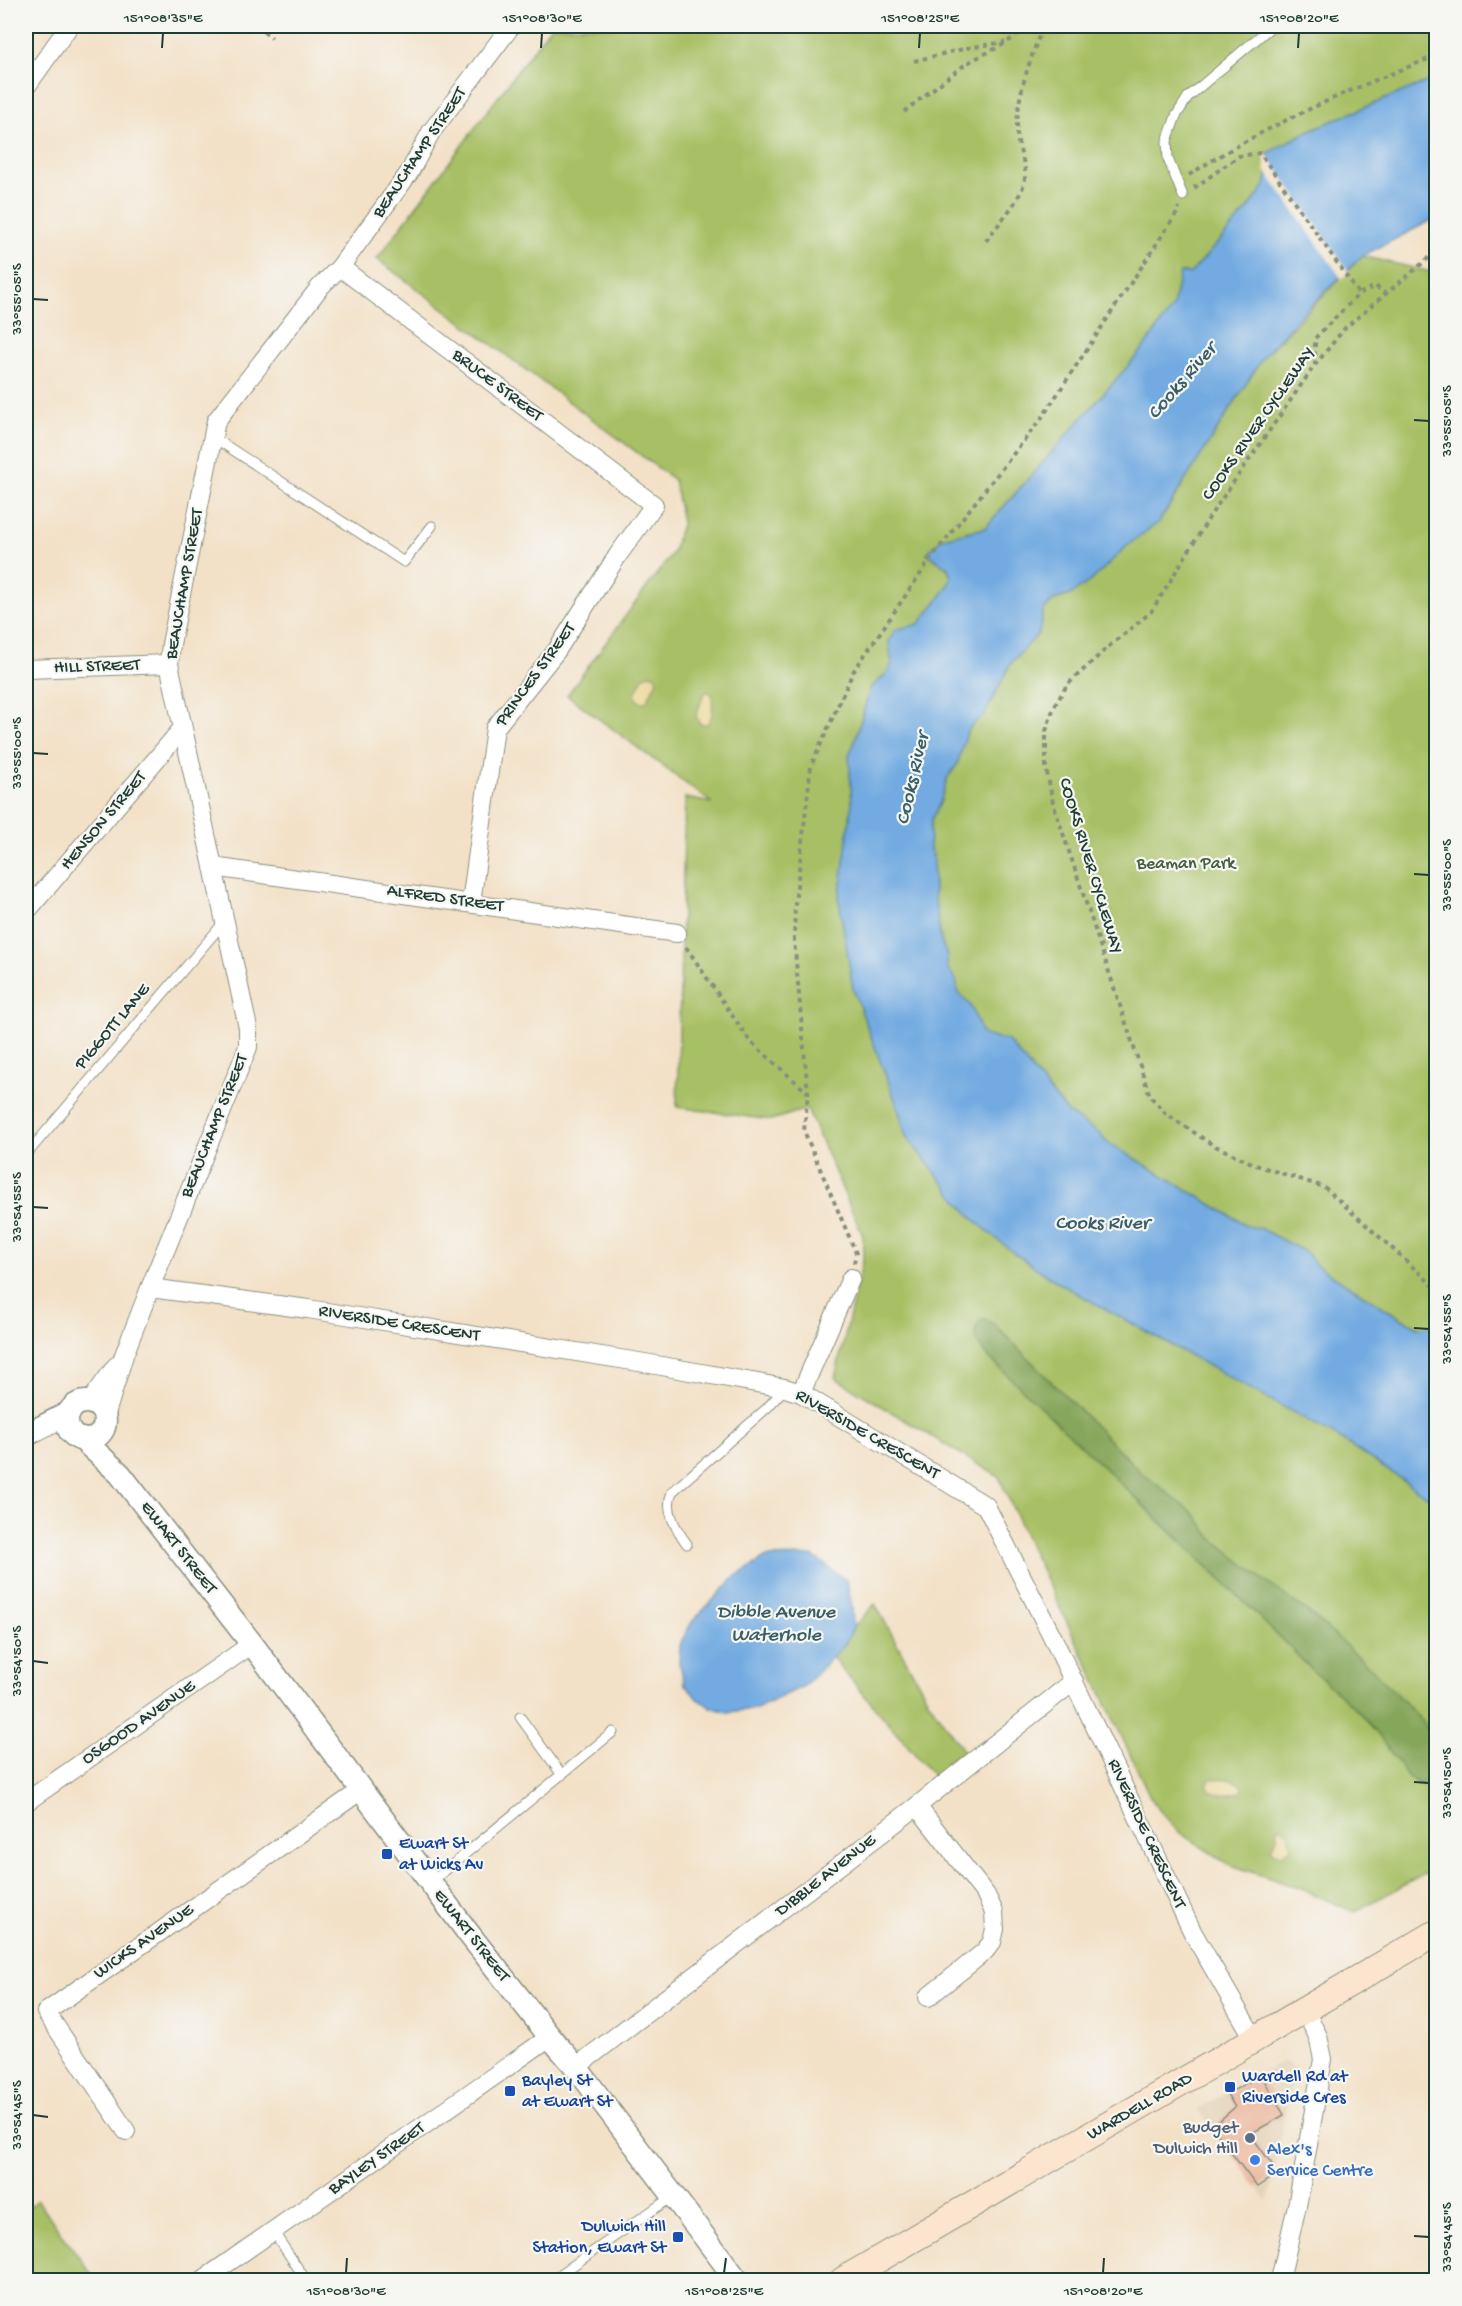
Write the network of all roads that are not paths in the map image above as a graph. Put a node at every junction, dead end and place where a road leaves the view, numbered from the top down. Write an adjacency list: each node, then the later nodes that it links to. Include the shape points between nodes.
1 (69, 26): 4 (street)
2 (511, 26): 6 (street, BEAUCHAMP STREET, via 431,132 409,172)
3 (1272, 26): 5 (lane, via 1188,98 1176,116 1167,141 1167,159)
4 (26, 87)
5 (1183, 196)
6 (340, 267): 7 (street, BEAUCHAMP STREET, via 320,287 216,422); 8 (street, BRUCE STREET)
7 (213, 437): 9 (lane, via 404,562); 10 (street, BEAUCHAMP STREET)
8 (654, 505): 14 (street, PRINCES STREET, via 556,650 495,728)
9 (432, 526)
10 (169, 664): 11 (street, HILL STREET); 12 (street, BEAUCHAMP STREET)
11 (26, 669)
12 (182, 729): 13 (street, BEAUCHAMP STREET); 15 (street, HENSON STREET)
13 (213, 867): 14 (street, ALFRED STREET); 16 (street, BEAUCHAMP STREET)
14 (471, 903): 17 (street, ALFRED STREET)
15 (26, 912)
16 (225, 921): 18 (lane, PIGGOTT LANE); 20 (street, BEAUCHAMP STREET, via 248,1028 248,1047)
17 (676, 933)
18 (26, 1155)
19 (851, 1278): 21 (street)
20 (150, 1288): 21 (street, RIVERSIDE CRESCENT, via 634,1361); 22 (street, BEAUCHAMP STREET, via 124,1355)
21 (793, 1390): 24 (lane, via 672,1492 668,1504 674,1524); 26 (street, RIVERSIDE CRESCENT, via 986,1506)
22 (86, 1422): 23 (street, BEAUCHAMP STREET); 25 (street, EWART STREET, via 120,1474)
23 (29, 1434)
24 (687, 1544)
25 (252, 1644): 30 (street, EWART STREET); 31 (street, OSGOOD AVENUE)
26 (1074, 1681): 32 (street, DIBBLE AVENUE); 38 (street, RIVERSIDE CRESCENT, via 1193,1933)
27 (520, 1717): 29 (lane)
28 (613, 1732): 29 (lane)
29 (562, 1775): 33 (lane)
30 (360, 1791): 33 (street, EWART STREET); 40 (street, WICKS AVENUE, via 46,2012)
31 (26, 1802)
32 (917, 1806): 35 (street, via 986,1895 994,1912 995,1929 984,1952); 39 (street, DIBBLE AVENUE)
33 (430, 1883): 37 (street, EWART STREET)
34 (1437, 1933): 36 (main road, WARDELL ROAD)
35 (928, 1997)
36 (1304, 2010): 38 (main road, WARDELL ROAD); 48 (street, via 1318,2036 1323,2059)
37 (550, 2037): 39 (street, EWART STREET); 42 (street, BAYLEY STREET)
38 (1255, 2040): 47 (main road, WARDELL ROAD)
39 (576, 2067): 41 (street, EWART STREET)
40 (126, 2131)
41 (673, 2196): 45 (lane); 46 (street, EWART STREET)
42 (273, 2231): 43 (street, BAYLEY STREET); 44 (lane)
43 (204, 2280)
44 (306, 2280)
45 (552, 2280)
46 (737, 2280)
47 (843, 2280)
48 (1280, 2280)

